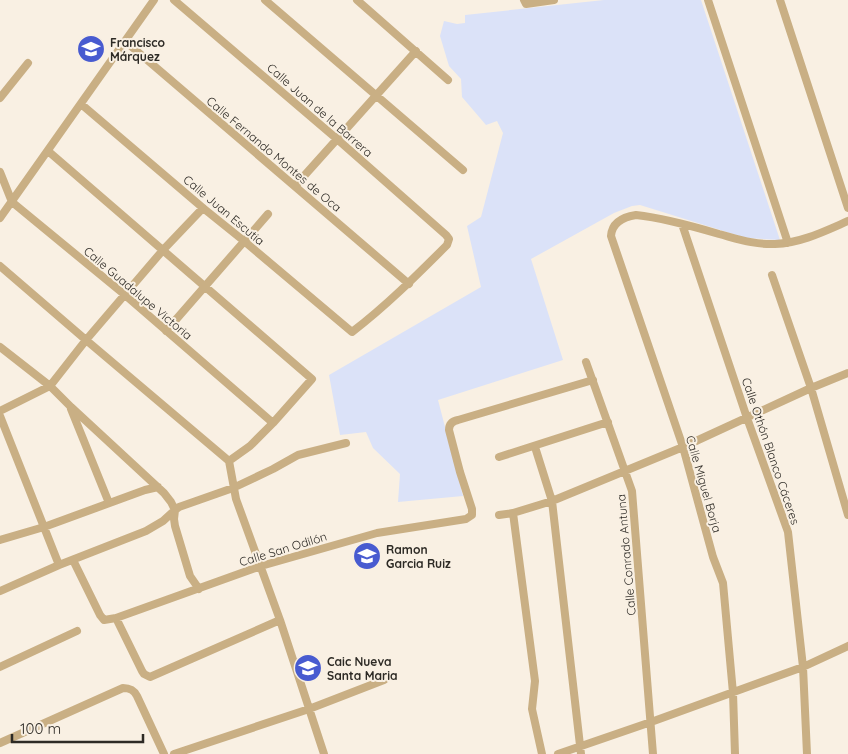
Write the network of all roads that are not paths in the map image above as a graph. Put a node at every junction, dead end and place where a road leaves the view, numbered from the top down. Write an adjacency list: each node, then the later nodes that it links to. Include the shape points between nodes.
1 (154, 0): 9 (street)
2 (174, 0): 16 (street, Calle Juan de la Barrera)
3 (265, 0): 13 (street)
4 (357, 0): 10 (street)
5 (554, 0): 8 (street)
6 (708, 0): 29 (street)
7 (780, 0): 23 (street)
8 (525, 2)
9 (125, 41): 15 (street); 20 (street, Calle Fernando Montes de Oca)
10 (416, 51): 12 (street); 13 (street)
11 (28, 63): 14 (street)
12 (448, 80)
13 (376, 95): 16 (street); 18 (street)
14 (0, 98)
15 (82, 104): 17 (street); 22 (street, Calle Juan Escutia)
16 (338, 139): 20 (street); 33 (street, Calle Juan de la Barrera, via 449,239)
17 (48, 151): 21 (street); 30 (street)
18 (463, 170)
19 (0, 172): 21 (street, Calle Guadalupe Victoria)
20 (295, 186): 33 (street, Calle Fernando Montes de Oca)
21 (12, 202): 25 (street); 35 (street, Calle Guadalupe Victoria)
22 (203, 208): 28 (street, Calle Juan Escutia); 30 (street)
23 (848, 208)
24 (268, 214): 28 (street)
25 (0, 218)
26 (848, 221): 29 (street)
27 (682, 224): 29 (street, via 752,243); 47 (street, Calle Othón Blanco Cáceres); 52 (street, Calle Miguel Borja, via 629,216 613,227 611,236)
28 (244, 241): 33 (street, Calle Juan Escutia, via 352,332); 34 (street)
29 (788, 242)
30 (163, 250): 34 (street); 35 (street)
31 (0, 266): 37 (street)
32 (772, 275): 43 (street)
33 (409, 284)
34 (205, 286): 36 (street); 49 (street, via 312,379)
35 (125, 295): 36 (street, Calle Guadalupe Victoria); 37 (street)
36 (166, 331): 49 (street, Calle Guadalupe Victoria)
37 (86, 340): 42 (street); 54 (street)
38 (0, 347): 42 (street)
39 (586, 362): 41 (street, Calle Conrado Antuna)
40 (848, 373): 43 (street)
41 (593, 380): 48 (street, Calle Conrado Antuna); 68 (street, Calle San Odilón, via 451,424 449,430 472,509 472,515 466,519 377,533)
42 (50, 386): 44 (street); 45 (street)
43 (811, 388): 47 (street); 63 (street)
44 (71, 407): 56 (street); 59 (street)
45 (0, 411)
46 (0, 416): 64 (street)
47 (748, 418): 52 (street); 76 (street, Calle Othón Blanco Cáceres, via 788,532)
48 (608, 422): 51 (street); 55 (street, Calle Conrado Antuna)
49 (273, 423): 54 (street)
50 (346, 443): 57 (street, via 298,455)
51 (534, 446): 53 (street); 58 (street)
52 (683, 447): 55 (street); 78 (street, Calle Miguel Borja, via 724,588)
53 (499, 457)
54 (229, 463): 57 (street)
55 (625, 471): 58 (street); 80 (street, Calle Conrado Antuna, via 632,491)
56 (158, 487): 59 (street); 60 (street)
57 (233, 488): 60 (street); 68 (street)
58 (552, 501): 61 (street); 82 (street)
59 (109, 503): 64 (street)
60 (175, 510): 66 (street, via 157,526); 69 (street, via 175,526 190,576)
61 (513, 513): 62 (street); 86 (street, via 536,682 532,709)
62 (499, 515)
63 (848, 515)
64 (44, 527): 65 (street); 67 (street)
65 (0, 540)
66 (73, 560): 67 (street); 71 (street, Calle San Odilón, via 100,615 104,620)
67 (59, 566): 70 (street)
68 (261, 566): 69 (street, Calle San Odilón); 72 (street)
69 (199, 589): 71 (street, Calle San Odilón)
70 (0, 591)
71 (116, 618): 72 (street, via 142,671 148,676)
72 (280, 620): 79 (street)
73 (77, 631): 75 (street)
74 (848, 646): 76 (street)
75 (0, 667)
76 (803, 667): 78 (street); 90 (street, Calle Othón Blanco Cáceres)
77 (384, 680): 79 (street)
78 (733, 693): 80 (street); 89 (street, Calle Miguel Borja)
79 (309, 709): 84 (street); 85 (street)
80 (651, 722): 82 (street); 88 (street, Calle Conrado Antuna)
81 (0, 742): 83 (street, via 127,688 138,696)
82 (581, 750): 87 (street)
83 (164, 754)
84 (174, 754)
85 (324, 754)
86 (542, 754)
87 (558, 754)
88 (653, 754)
89 (735, 754)
90 (806, 754)

